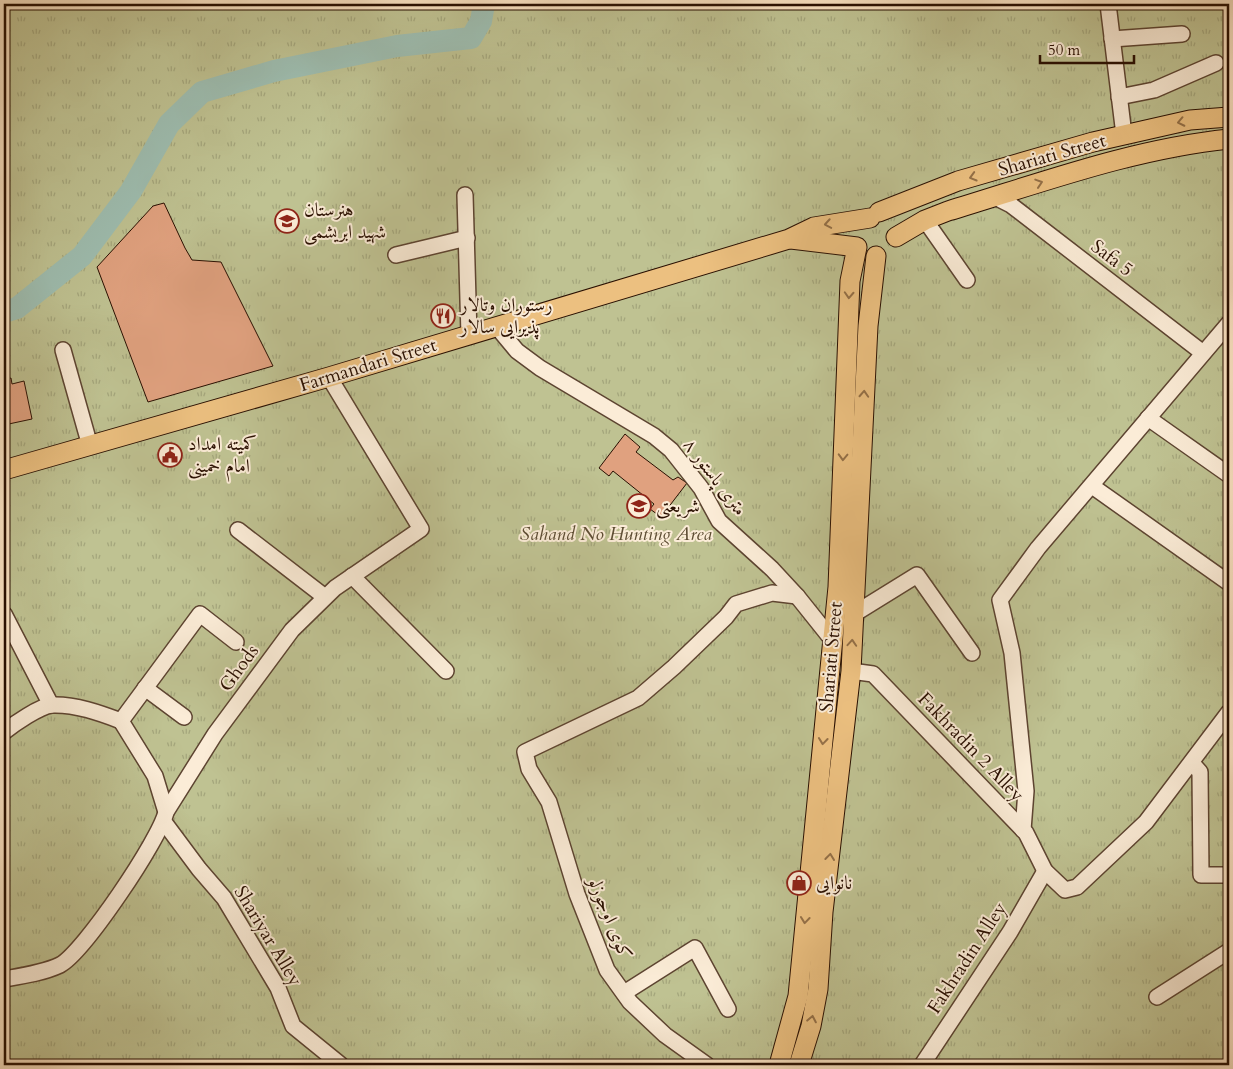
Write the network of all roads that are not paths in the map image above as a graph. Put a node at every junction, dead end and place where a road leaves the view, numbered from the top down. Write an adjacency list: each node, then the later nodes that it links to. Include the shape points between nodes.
1 (1108, 4): 3 (street)
2 (1182, 34): 3 (street)
3 (1112, 39): 5 (street)
4 (1216, 63): 5 (street, via 1154,90)
5 (1119, 97): 7 (street)
6 (1229, 117): 7 (main road, Shariati Street, one-way to 7, via 1190,120)
7 (1124, 135): 9 (main road, Shariati Street)
8 (1229, 139): 10 (main road, Shariati Street, via 1200,142)
9 (1092, 142): 10 (main road); 13 (main road, Shariati Street, one-way to 13, via 958,181)
10 (1099, 164): 12 (main road, Shariati Street, one-way to 10)
11 (465, 195): 16 (street)
12 (995, 197): 14 (main road, Shariati Street); 28 (street, Safa 5)
13 (874, 215): 15 (main road, via 888,212 896,220); 17 (main road, Farmandari Street, one-way to 17, via 814,227); 18 (main road, via 859,233)
14 (925, 220): 15 (main road, Shariati Street); 21 (street)
15 (896, 237): 20 (main road)
16 (468, 238): 19 (street); 26 (street)
17 (789, 239): 18 (main road, Farmandari Street); 24 (main road, Farmandari Street)
18 (857, 246): 20 (main road, via 865,257); 23 (main road, Shariati Street, one-way to 23, via 850,281)
19 (396, 256)
20 (876, 256): 25 (main road, Shariati Street)
21 (966, 280)
22 (1229, 323): 28 (street)
23 (848, 324): 25 (main road); 42 (main road, Shariati Street, one-way to 42)
24 (497, 326): 26 (main road, Farmandari Street); 38 (street, ۸ متری پاستور, via 517,352 654,436 701,488 720,521)
25 (868, 326): 41 (main road, Shariati Street, one-way to 25)
26 (469, 335): 29 (main road, Farmandari Street)
27 (62, 350): 31 (street)
28 (1203, 353): 30 (street)
29 (329, 377): 31 (main road, Farmandari Street); 36 (street, Ghods, via 421,529)
30 (1148, 418): 33 (street); 34 (street)
31 (90, 446): 32 (main road, Farmandari Street)
32 (4, 470)
33 (1229, 475)
34 (1092, 486): 37 (street); 57 (street, via 1038,548 1000,600 1012,653 1026,791)
35 (238, 530): 39 (street)
36 (352, 576): 39 (street, Ghods); 45 (street)
37 (1229, 583)
38 (797, 596): 42 (street, ۸ متری پاستور); 62 (street, کوی اوجوزلو, via 772,593 736,604 674,667 638,698 525,752 529,769 549,802 577,894 607,970)
39 (325, 597): 54 (street, Ghods, via 292,630 215,734)
40 (4, 614): 48 (street)
41 (854, 614): 44 (street, via 917,575); 46 (main road, Shariati Street, one-way to 41)
42 (833, 641): 55 (main road, Shariati Street, one-way to 55)
43 (236, 642): 47 (street, via 200,614)
44 (972, 653)
45 (446, 671)
46 (850, 671): 56 (main road, Shariati Street); 57 (street, Fakhradin 2 Alley, via 873,674)
47 (145, 688): 50 (street); 51 (street)
48 (51, 705): 51 (street, via 92,711); 52 (street)
49 (1229, 712): 53 (street)
50 (184, 717)
51 (121, 720): 54 (street, Shariyar Alley, via 155,776)
52 (4, 732)
53 (1192, 763): 58 (street, via 1146,822 1076,887 1065,890); 59 (street, via 1200,772 1201,875)
54 (165, 817): 61 (street, Ghods, via 90,936 61,964 28,975); 65 (street, Shariyar Alley, via 199,869 224,898 278,988 293,1026)
55 (815, 826): 56 (main road); 67 (main road, Shariati Street, one-way to 67, via 798,996)
56 (834, 829): 68 (main road, Shariati Street, one-way to 56, via 811,1026 818,989)
57 (1023, 830): 58 (street, Fakhradin 2 Alley)
58 (1045, 871): 69 (street, Fakhradin Alley, via 1010,932)
59 (1229, 875)
60 (1229, 951): 63 (street)
61 (4, 978)
62 (624, 993): 64 (street, via 695,948); 66 (street, کوی اوجوزلو, via 665,1035)
63 (1157, 997)
64 (728, 1009)
65 (341, 1065)
66 (707, 1065)
67 (779, 1065)
68 (798, 1065)
69 (922, 1065)

